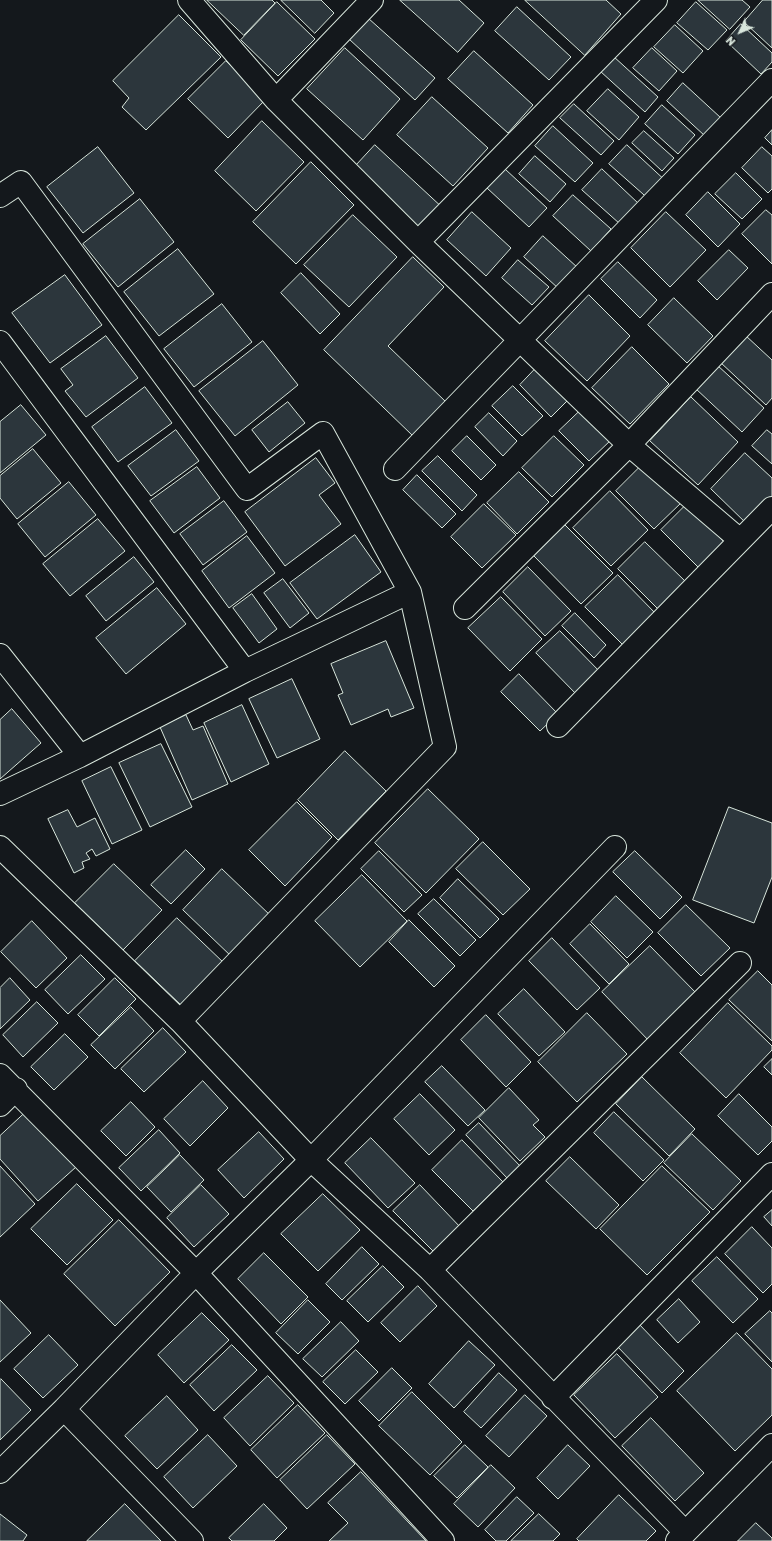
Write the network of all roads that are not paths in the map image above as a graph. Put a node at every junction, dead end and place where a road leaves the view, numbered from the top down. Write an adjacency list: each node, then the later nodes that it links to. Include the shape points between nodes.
1 (189, 0): 5 (street)
2 (372, 0): 5 (street)
3 (656, 0): 7 (street)
4 (772, 80): 9 (street)
5 (276, 100): 7 (street)
6 (0, 196): 15 (street, via 21,182 247,489 323,433)
7 (418, 242): 9 (street)
8 (772, 294): 11 (street)
9 (520, 339): 11 (street); 12 (street)
10 (0, 342): 18 (street)
11 (629, 445): 14 (street); 16 (street)
12 (395, 470)
13 (772, 508): 14 (street)
14 (740, 540): 19 (street)
15 (410, 592): 18 (street); 25 (street, via 445,746)
16 (465, 608)
17 (0, 655): 20 (street)
18 (246, 671): 20 (street)
19 (558, 726)
20 (80, 756): 21 (street)
21 (0, 794)
22 (0, 847): 25 (street)
23 (614, 847): 29 (street)
24 (740, 963): 31 (street)
25 (180, 1021): 29 (street)
26 (0, 1075): 27 (street)
27 (16, 1089): 28 (street); 32 (street)
28 (0, 1105)
29 (311, 1160): 31 (street); 32 (street)
30 (772, 1174): 33 (street)
31 (430, 1270): 33 (street)
32 (196, 1273): 34 (street); 39 (street)
33 (553, 1398): 37 (street)
34 (64, 1409): 36 (street); 38 (street)
35 (772, 1444): 37 (street)
36 (0, 1472)
37 (681, 1537)
38 (192, 1541)
39 (443, 1541)

